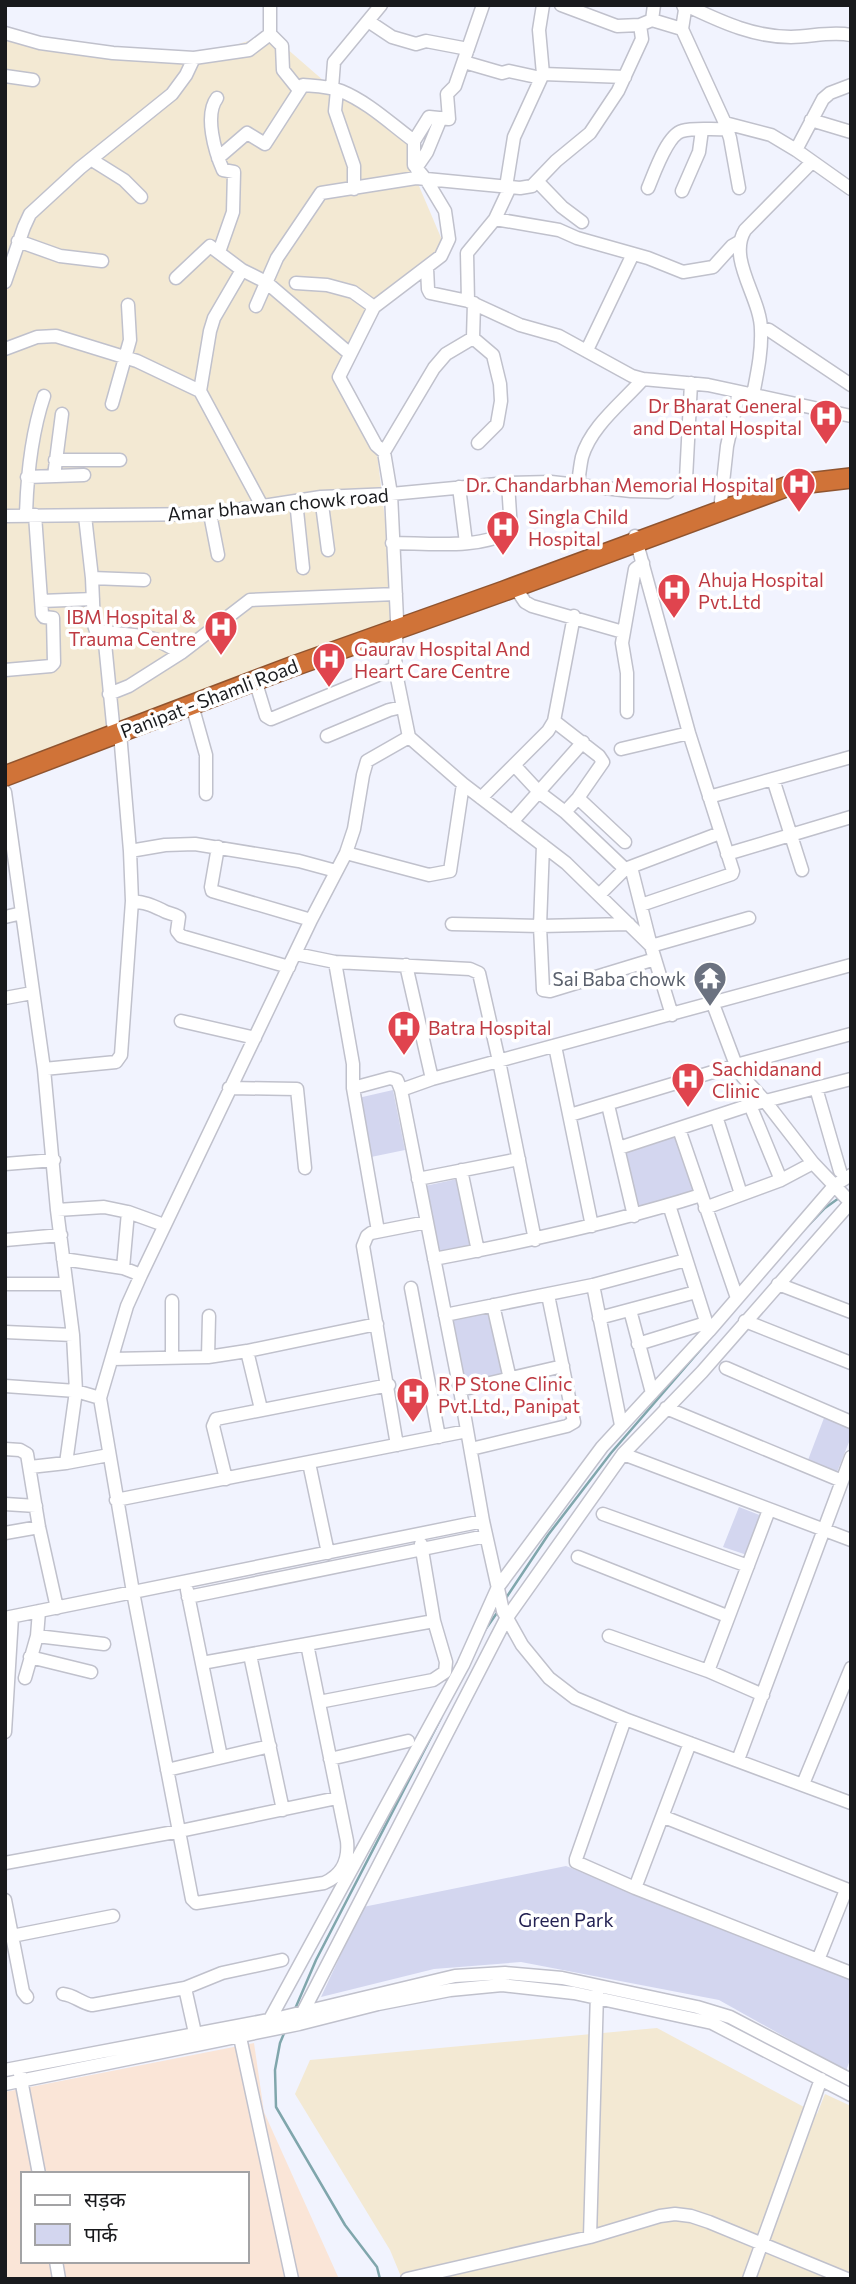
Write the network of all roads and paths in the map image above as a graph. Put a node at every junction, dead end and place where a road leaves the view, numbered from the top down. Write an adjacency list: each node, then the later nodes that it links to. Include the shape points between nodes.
1 (270, 5): 13 (street)
2 (381, 5): 9 (street)
3 (483, 5): 15 (street)
4 (543, 5): 19 (street, via 539,30)
5 (561, 5): 8 (street)
6 (654, 5): 10 (street)
7 (690, 7): 11 (street); 14 (street, via 739,29 768,35)
8 (589, 10): 10 (street, via 617,26)
9 (368, 21): 15 (street, via 392,37 416,44 426,41); 23 (street, via 334,62)
10 (646, 23): 11 (street); 20 (street)
11 (682, 29): 28 (street)
12 (5, 33): 16 (street, via 113,53)
13 (270, 34): 16 (street, via 249,50); 24 (street, via 282,46 283,70)
14 (851, 35)
15 (468, 49): 17 (street)
16 (194, 58): 34 (street, via 172,94)
17 (464, 62): 19 (street, via 502,73); 26 (street, via 456,86 447,94 449,119)
18 (5, 76): 21 (street)
19 (542, 76): 20 (street); 39 (street, via 514,137)
20 (625, 77): 38 (street, via 590,133)
21 (33, 79)
22 (851, 85): 27 (street, via 826,96)
23 (334, 89): 24 (street, via 303,85); 31 (street, via 369,107); 42 (street, via 335,111 354,166)
24 (299, 90): 33 (street, via 265,144 247,132)
25 (217, 98): 33 (street, via 212,104 212,137)
26 (441, 118): 31 (street, via 429,117); 36 (street)
27 (811, 120): 30 (street); 32 (street)
28 (726, 126): 29 (street); 32 (street, via 771,135); 41 (street)
29 (702, 130): 40 (street, via 675,134); 44 (street, via 699,152)
30 (851, 132)
31 (414, 141): 36 (street)
32 (796, 150): 35 (street)
33 (218, 158): 50 (street, via 223,170 234,172 233,212)
34 (92, 160): 45 (street); 48 (street, via 30,214)
35 (812, 162): 43 (street); 49 (street, via 745,230)
36 (416, 168): 37 (street)
37 (427, 181): 39 (street); 42 (street, via 416,178); 53 (street, via 444,211 449,239 441,256)
38 (537, 181): 39 (street, via 532,186); 47 (street)
39 (508, 187): 46 (street)
40 (648, 188)
41 (739, 188)
42 (354, 189): 57 (street, via 321,193 277,258)
43 (851, 189)
44 (682, 191)
45 (141, 197)
46 (495, 219): 51 (street, via 559,230); 59 (street, via 467,253)
47 (582, 222)
48 (18, 241): 52 (street, via 60,256); 56 (street)
49 (739, 242): 51 (street, via 713,267 686,272); 63 (street)
50 (219, 252): 54 (street); 55 (street, via 210,246)
51 (634, 254): 66 (street)
52 (102, 261)
53 (427, 268): 59 (street, via 430,293); 62 (street)
54 (242, 270): 57 (street); 72 (street, via 214,318)
55 (176, 278)
56 (5, 282)
57 (267, 282): 61 (street); 67 (street)
58 (296, 283): 62 (street, via 353,292)
59 (471, 302): 64 (street); 66 (street)
60 (128, 305): 68 (street, via 130,340)
61 (256, 306)
62 (374, 307): 67 (street)
63 (762, 328): 71 (street); 74 (street)
64 (473, 338): 79 (street, via 493,355 500,384 499,416); 80 (street, via 446,354 434,368)
65 (5, 349): 68 (street, via 37,337 56,336)
66 (587, 350): 69 (street)
67 (350, 354): 80 (street, via 339,377)
68 (125, 357): 72 (street); 76 (street)
69 (643, 379): 70 (street); 90 (street, via 593,435 583,456)
70 (691, 383): 73 (street); 88 (street)
71 (851, 385)
72 (200, 391): 97 (street)
73 (739, 392): 74 (street); 96 (street, via 727,446)
74 (753, 395): 78 (street)
75 (44, 396): 86 (street)
76 (111, 404)
77 (62, 414): 81 (street)
78 (851, 416)
79 (478, 443)
80 (384, 452): 93 (street)
81 (55, 460): 82 (street); 85 (street)
82 (120, 460)
83 (851, 468): 96 (highway, Panipat - Shamli Road, via 787,476)
84 (84, 475): 85 (street)
85 (54, 476): 86 (street)
86 (27, 477): 99 (street)
87 (851, 478): 96 (highway, Panipat - Shamli Road, via 791,485)
88 (686, 479)
89 (508, 483): 90 (street, Amar bhawan chowk road); 91 (street, Amar bhawan chowk road); 103 (street, via 511,531)
90 (578, 485): 92 (street, Amar bhawan chowk road)
91 (459, 487): 93 (street, Amar bhawan chowk road); 103 (street)
92 (668, 492)
93 (391, 494): 94 (street, Amar bhawan chowk road); 104 (street)
94 (321, 497): 95 (street, Amar bhawan chowk road); 105 (street)
95 (296, 501): 97 (street, Amar bhawan chowk road); 108 (street)
96 (722, 505): 102 (highway, Panipat - Shamli Road)
97 (261, 506): 98 (street, Amar bhawan chowk road)
98 (210, 514): 101 (street, Amar bhawan chowk road); 106 (street)
99 (31, 515): 100 (street, Amar bhawan chowk road); 101 (street, Amar bhawan chowk road); 114 (street)
100 (5, 516)
101 (85, 516): 109 (street)
102 (636, 537): 107 (street); 111 (highway, Panipat - Shamli Road); 116 (highway, Panipat - Shamli Road)
103 (466, 543): 104 (street)
104 (393, 544): 112 (street)
105 (328, 550)
106 (218, 555)
107 (643, 563): 117 (street, via 635,569); 129 (street)
108 (303, 568)
109 (92, 578): 110 (street); 113 (street)
110 (144, 580)
111 (515, 587): 115 (street, via 528,604); 116 (highway, Panipat - Shamli Road)
112 (396, 594): 116 (street); 119 (street, via 250,600)
113 (93, 599): 114 (street); 118 (street, via 95,629)
114 (41, 601): 121 (street, via 42,616 53,618 54,663)
115 (574, 616): 117 (street); 127 (street)
116 (397, 624): 120 (street); 122 (highway, Panipat - Shamli Road); 128 (highway, Panipat - Shamli Road)
117 (623, 632): 126 (street)
118 (104, 633): 119 (street, via 143,636); 123 (street)
119 (181, 653): 123 (street)
120 (395, 668): 122 (street, via 271,719 266,716); 125 (street)
121 (5, 670)
122 (256, 680): 124 (highway, Panipat - Shamli Road)
123 (109, 694): 128 (street)
124 (192, 705): 128 (highway, Panipat - Shamli Road); 142 (street, via 206,755)
125 (402, 707): 130 (street); 131 (street)
126 (627, 712)
127 (554, 721): 132 (street); 135 (street)
128 (117, 728): 136 (highway, Panipat - Shamli Road); 137 (highway, Panipat - Shamli Road); 154 (street)
129 (689, 733): 133 (street); 143 (street)
130 (327, 736)
131 (409, 737): 139 (street); 155 (street, via 367,761)
132 (583, 742): 141 (street); 145 (street, via 603,763)
133 (621, 749)
134 (851, 757): 138 (street)
135 (514, 765): 141 (street); 144 (street)
136 (5, 766)
137 (5, 776)
138 (774, 779): 143 (street); 150 (street)
139 (463, 784): 144 (street); 155 (street, via 450,871 429,875)
140 (5, 792): 163 (street)
141 (540, 793): 146 (street); 148 (street)
142 (206, 794)
143 (709, 797): 149 (street)
144 (481, 798): 148 (street)
145 (578, 798): 146 (street); 151 (street)
146 (565, 812): 157 (street)
147 (851, 817): 150 (street)
148 (512, 822): 152 (street)
149 (720, 833): 156 (street); 157 (street)
150 (791, 835): 156 (street); 158 (street)
151 (625, 842)
152 (543, 845): 160 (street); 169 (street)
153 (218, 847): 154 (street, via 181,843); 159 (street); 166 (street, via 212,891)
154 (130, 851): 161 (street)
155 (346, 853): 159 (street)
156 (727, 854): 162 (street, via 732,874)
157 (628, 868): 160 (street); 162 (street)
158 (802, 870)
159 (336, 871): 166 (street)
160 (599, 895): 168 (street)
161 (132, 901): 176 (street, via 177,914 181,936); 187 (street, via 120,1058)
162 (641, 905): 170 (street)
163 (22, 914): 164 (street); 177 (street)
164 (5, 917)
165 (749, 918): 170 (street)
166 (311, 920): 171 (street)
167 (452, 924): 169 (street)
168 (629, 924): 169 (street); 170 (street)
169 (540, 926): 172 (street, via 544,991)
170 (651, 946): 172 (street)
171 (296, 954): 173 (street); 176 (street)
172 (655, 959): 180 (street)
173 (335, 962): 174 (street); 191 (street)
174 (406, 965): 185 (street, via 479,972); 188 (street)
175 (851, 965): 179 (street)
176 (289, 967): 183 (street)
177 (32, 993): 178 (street); 187 (street)
178 (5, 998)
179 (713, 1004): 180 (street); 186 (street)
180 (672, 1015): 184 (street)
181 (181, 1021): 183 (street)
182 (851, 1034): 186 (street)
183 (255, 1038): 190 (street)
184 (555, 1046): 185 (street); 197 (street)
185 (499, 1061): 188 (street); 201 (street)
186 (736, 1065): 194 (street); 195 (street)
187 (44, 1069): 202 (street)
188 (432, 1079): 193 (street)
189 (851, 1079): 192 (street)
190 (229, 1088): 205 (street, via 297,1089); 220 (street)
191 (353, 1088): 193 (street, via 390,1078 397,1080); 222 (street)
192 (816, 1088): 194 (street); 207 (street)
193 (401, 1090): 208 (street)
194 (765, 1101): 196 (street); 203 (street)
195 (608, 1105): 197 (street); 200 (street)
196 (750, 1105): 198 (street); 209 (street)
197 (570, 1115): 221 (street)
198 (716, 1116): 199 (street); 211 (street)
199 (679, 1129): 200 (street); 212 (street)
200 (619, 1148): 218 (street)
201 (519, 1159): 206 (street); 225 (street)
202 (54, 1160): 204 (street); 216 (street)
203 (813, 1163): 209 (street); 210 (street)
204 (5, 1164)
205 (306, 1168)
206 (461, 1170): 208 (street); 226 (street)
207 (847, 1171): 210 (street)
208 (418, 1179): 219 (street)
209 (780, 1180): 211 (street)
210 (833, 1183): 213 (street); 239 (street)
211 (741, 1194): 215 (street)
212 (701, 1195): 214 (street); 215 (street)
213 (850, 1202): 234 (street)
214 (669, 1205): 218 (street); 229 (street)
215 (705, 1208): 239 (street)
216 (57, 1210): 217 (street, via 104,1207); 223 (street)
217 (128, 1212): 220 (street); 230 (street)
218 (634, 1216): 221 (street)
219 (427, 1222): 222 (street); 228 (street)
220 (163, 1225): 231 (street)
221 (592, 1226): 225 (street)
222 (378, 1231): 248 (street, via 367,1236 363,1247)
223 (61, 1235): 224 (street); 227 (street)
224 (5, 1240)
225 (535, 1240): 226 (street)
226 (478, 1251): 228 (street)
227 (63, 1259): 230 (street); 233 (street)
228 (434, 1259): 244 (street)
229 (686, 1260): 235 (street); 237 (street)
230 (123, 1268): 231 (street)
231 (141, 1275): 256 (street)
232 (5, 1284): 233 (street)
233 (66, 1284): 251 (street)
234 (778, 1284): 243 (street); 247 (street)
235 (593, 1285): 238 (street); 246 (street)
236 (411, 1289): 272 (street)
237 (695, 1292): 242 (street); 249 (street)
238 (548, 1295): 241 (street); 258 (street)
239 (737, 1298): 249 (street)
240 (172, 1301): 255 (street)
241 (494, 1305): 244 (street); 260 (street)
242 (630, 1310): 246 (street); 252 (street)
243 (851, 1312)
244 (445, 1315): 263 (street)
245 (209, 1316): 254 (street)
246 (599, 1318): 270 (street)
247 (745, 1321): 257 (street); 267 (street)
248 (377, 1324): 253 (street); 261 (street)
249 (708, 1327): 252 (street); 265 (street)
250 (5, 1332): 251 (street)
251 (73, 1335): 264 (street)
252 (639, 1344): 265 (street)
253 (247, 1352): 254 (street); 268 (street)
254 (208, 1357): 255 (street)
255 (172, 1358): 256 (street)
256 (112, 1359): 266 (street)
257 (851, 1363)
258 (563, 1366): 260 (street); 275 (street, via 572,1424)
259 (726, 1368): 269 (street)
260 (510, 1379): 263 (street)
261 (388, 1385): 268 (street); 273 (street)
262 (5, 1386): 264 (street)
263 (460, 1390): 271 (street)
264 (76, 1391): 266 (street); 280 (street)
265 (652, 1393): 270 (street)
266 (100, 1398): 277 (street)
267 (666, 1408): 276 (street); 283 (street)
268 (261, 1409): 282 (street, via 213,1422)
269 (851, 1422)
270 (621, 1426): 301 (street)
271 (467, 1431): 272 (street); 275 (street)
272 (439, 1437): 273 (street)
273 (397, 1445): 279 (street)
274 (5, 1449): 281 (street, via 24,1451)
275 (471, 1449): 289 (street)
276 (623, 1454): 287 (street); 306 (street)
277 (109, 1455): 280 (street); 284 (street)
278 (851, 1457): 283 (street)
279 (309, 1462): 282 (street); 297 (street)
280 (65, 1463): 281 (street)
281 (30, 1467): 286 (street)
282 (226, 1479): 284 (street)
283 (842, 1481): 291 (street)
284 (116, 1500): 302 (street)
285 (5, 1504): 286 (street)
286 (36, 1506): 290 (street)
287 (769, 1510): 291 (street); 299 (street)
288 (603, 1514): 299 (street)
289 (483, 1521): 293 (street); 294 (street)
290 (39, 1527): 292 (street); 304 (street)
291 (824, 1530): 295 (street); 321 (street)
292 (5, 1533)
293 (419, 1534): 296 (street); 297 (street)
294 (486, 1536): 296 (street); 301 (street)
295 (851, 1540)
296 (422, 1549): 303 (street); 309 (street)
297 (328, 1553): 300 (street)
298 (578, 1557): 307 (street)
299 (748, 1566): 307 (street)
300 (185, 1582): 302 (street); 303 (street)
301 (498, 1590): 306 (street); 353 (street, via 463,1665)
302 (133, 1592): 304 (street); 332 (street)
303 (188, 1597): 316 (street)
304 (57, 1608): 305 (street)
305 (40, 1611): 308 (street); 310 (street)
306 (505, 1615): 324 (street, via 532,1659 556,1684 575,1698); 352 (street)
307 (727, 1616): 318 (street)
308 (8, 1617): 323 (street)
309 (435, 1621): 313 (street); 322 (street, via 446,1662 441,1677)
310 (37, 1636): 312 (street); 315 (street)
311 (610, 1636): 318 (street)
312 (104, 1644)
313 (307, 1644): 314 (street); 322 (street)
314 (250, 1655): 316 (street); 328 (street)
315 (30, 1657): 319 (street); 320 (street)
316 (202, 1663): 329 (street)
317 (851, 1668): 333 (street)
318 (708, 1671): 321 (street)
319 (91, 1672)
320 (25, 1678)
321 (763, 1695): 331 (street)
322 (319, 1702): 330 (street)
323 (6, 1706): 325 (street)
324 (625, 1719): 327 (street); 340 (street, via 576,1859)
325 (5, 1732)
326 (408, 1741): 330 (street)
327 (690, 1743): 331 (street); 337 (street)
328 (270, 1746): 329 (street); 336 (street)
329 (221, 1757): 332 (street)
330 (330, 1759): 334 (street)
331 (738, 1760): 333 (street)
332 (167, 1770): 338 (street)
333 (803, 1784): 335 (street)
334 (337, 1798): 336 (street); 338 (street, via 347,1841 346,1862 334,1879 324,1883 196,1903)
335 (851, 1803)
336 (283, 1810): 338 (street)
337 (664, 1817): 340 (street); 341 (street)
338 (180, 1831): 339 (street)
339 (5, 1863)
340 (635, 1888): 346 (street)
341 (848, 1891): 346 (street)
342 (5, 1900): 344 (street)
343 (113, 1916): 344 (street)
344 (12, 1936): 351 (street)
345 (282, 1960): 348 (street, via 222,1973)
346 (818, 1960): 347 (street)
347 (851, 1973)
348 (185, 1988): 350 (street, via 92,2005); 355 (street)
349 (597, 1992): 352 (street, via 476,1987); 357 (street, via 712,2023); 358 (street, via 697,2007 730,2017); 363 (street)
350 (63, 1994)
351 (27, 1997)
352 (301, 2018): 353 (street)
353 (273, 2022): 354 (street)
354 (239, 2030): 355 (street); 359 (street); 365 (street)
355 (195, 2033): 356 (street)
356 (12, 2069): 359 (street)
357 (821, 2079): 361 (street); 364 (street)
358 (851, 2079)
359 (21, 2081): 360 (street); 362 (street)
360 (5, 2084)
361 (851, 2095)
362 (39, 2172)
363 (590, 2237): 364 (street, via 675,2214 709,2222); 366 (street)
364 (761, 2245): 367 (street); 368 (street)
365 (292, 2279)
366 (407, 2279)
367 (749, 2279)
368 (848, 2279)

